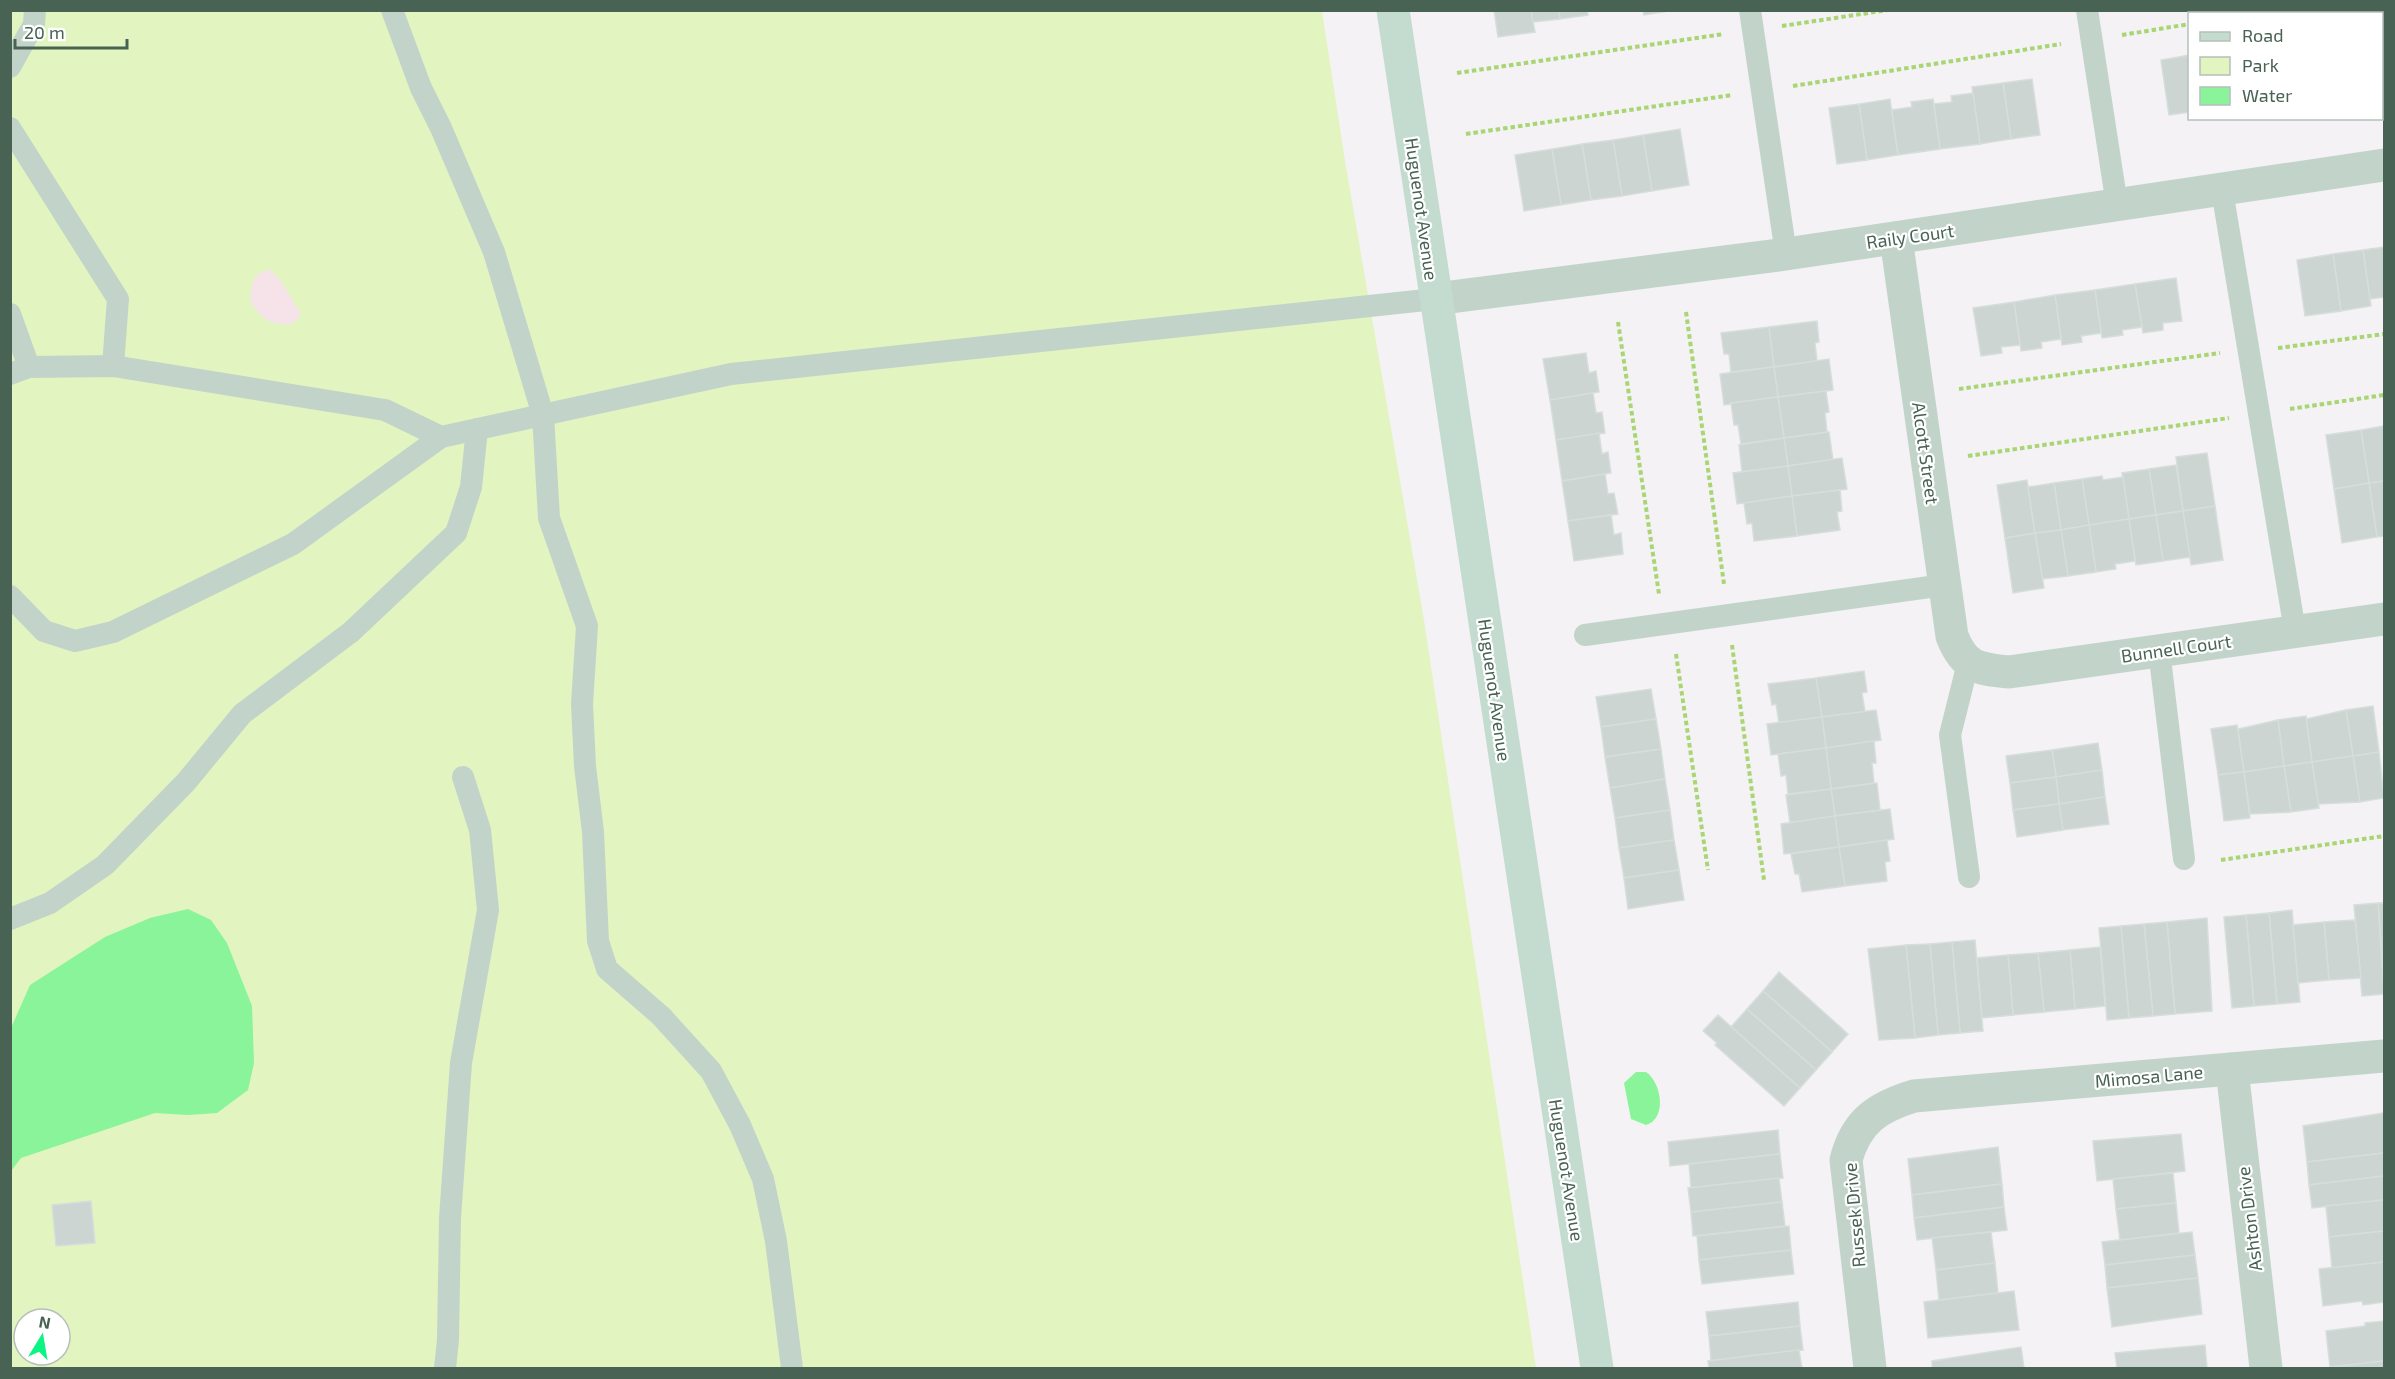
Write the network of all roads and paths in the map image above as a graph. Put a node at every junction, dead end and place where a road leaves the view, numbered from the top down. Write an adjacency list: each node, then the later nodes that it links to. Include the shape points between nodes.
1 (35, 10): 12 (lane, via 34,24)
2 (392, 10): 35 (lane, via 421,88 494,252)
3 (1393, 10): 23 (street, Huguenot Avenue)
4 (1750, 10): 22 (lane)
5 (1888, 10): 7 (path)
6 (2087, 10): 20 (lane)
7 (1808, 22)
8 (2188, 24): 9 (path)
9 (2148, 31)
10 (1695, 38): 13 (path)
11 (2034, 48): 14 (path)
12 (10, 67)
13 (1456, 73)
14 (1817, 81)
15 (1704, 99): 17 (path)
16 (10, 128): 30 (lane, via 118,298)
17 (1466, 134)
18 (2385, 165): 19 (street, Raily Court)
19 (2222, 190): 20 (street, Raily Court); 45 (lane)
20 (2117, 205): 21 (street, Raily Court)
21 (1896, 238): 22 (street, Raily Court); 42 (street, Alcott Street)
22 (1786, 254): 23 (street, Raily Court)
23 (1435, 299): 35 (lane, via 731,374); 64 (street, Huguenot Avenue)
24 (1686, 312): 40 (path)
25 (10, 314): 31 (lane)
26 (1618, 322): 41 (path)
27 (2385, 334): 28 (path)
28 (2301, 346)
29 (2202, 355): 32 (path)
30 (113, 366): 31 (lane); 38 (lane, via 385,410)
31 (20, 371)
32 (1959, 389)
33 (2385, 395): 34 (path)
34 (2313, 406)
35 (543, 415): 37 (lane); 63 (lane, via 549,518 587,626 582,704 598,941 607,969 661,1016 711,1071 740,1125 763,1179 776,1241)
36 (2212, 420): 39 (path)
37 (477, 429): 38 (lane); 58 (lane, via 471,487 456,533 351,632 242,714 186,782 105,865 50,903)
38 (441, 437): 43 (lane, via 293,544 113,632 75,640 44,631)
39 (1968, 456)
40 (1719, 555)
41 (1654, 565)
42 (1944, 585): 46 (lane); 48 (street, Alcott Street, via 1952,636)
43 (10, 596)
44 (2385, 619): 45 (street, Bunnell Court)
45 (2295, 631): 47 (street, Bunnell Court)
46 (1585, 635)
47 (2159, 650): 48 (street, Bunnell Court, via 2009,672); 53 (lane)
48 (1968, 663): 56 (lane, via 1950,735)
49 (1735, 667): 57 (path)
50 (1679, 675): 55 (path)
51 (463, 777): 62 (lane, via 480,830 488,910 461,1063)
52 (2385, 836): 54 (path)
53 (2184, 859)
54 (2221, 860)
55 (1708, 870)
56 (1969, 877)
57 (1764, 880)
58 (10, 919)
59 (2385, 1056): 60 (street, Mimosa Lane)
60 (2232, 1069): 61 (street, Mimosa Lane); 66 (street, Ashton Drive)
61 (1914, 1096): 65 (street, Russek Drive, via 1886,1104 1863,1124 1846,1160)
62 (445, 1368)
63 (792, 1368)
64 (1597, 1368)
65 (1870, 1368)
66 (2266, 1368)

